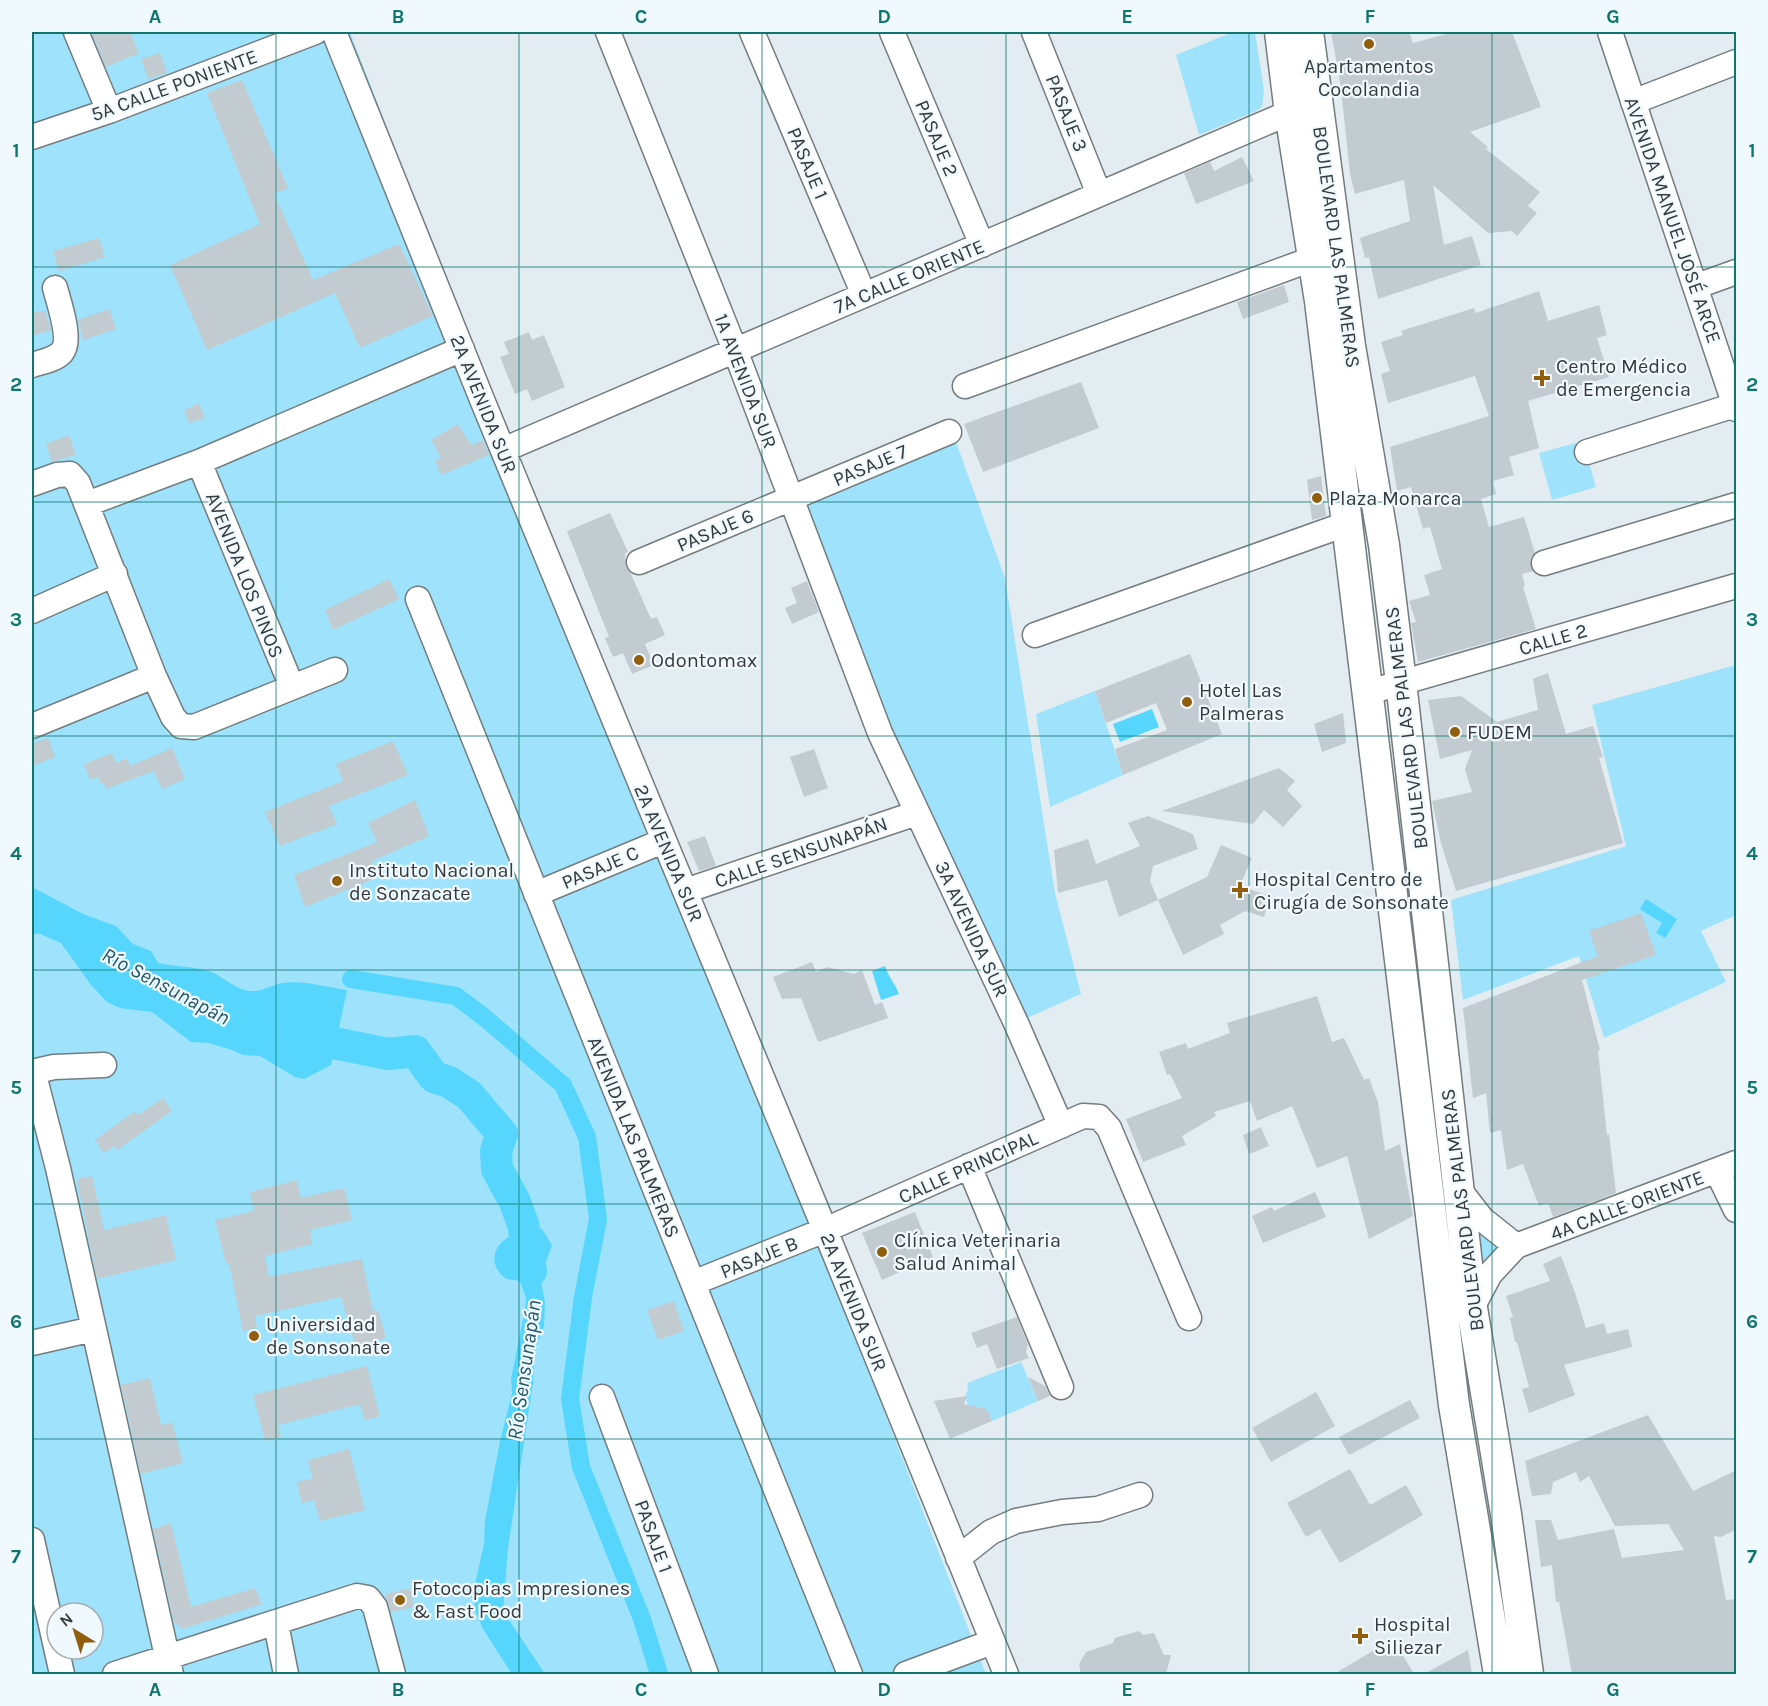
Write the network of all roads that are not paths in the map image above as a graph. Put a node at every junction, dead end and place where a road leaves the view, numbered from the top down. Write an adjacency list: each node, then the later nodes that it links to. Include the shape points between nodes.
1 (76, 32): 14 (street)
2 (315, 32): 14 (street, 5A CALLE PONIENTE)
3 (333, 32): 23 (street, 2A AVENIDA SUR)
4 (608, 32): 24 (street, 1A AVENIDA SUR)
5 (752, 32): 22 (street, PASAJE 1)
6 (892, 32): 17 (street, PASAJE 2)
7 (1034, 32): 16 (street, PASAJE 3)
8 (1280, 32): 13 (main road, BOULEVARD LAS PALMERAS)
9 (1308, 32): 13 (main road, BOULEVARD LAS PALMERAS)
10 (1610, 32): 12 (street, AVENIDA MANUEL JOSÉ ARCE)
11 (1737, 62): 12 (street)
12 (1633, 102): 20 (street, AVENIDA MANUEL JOSÉ ARCE)
13 (1304, 109): 16 (street, 7A CALLE ORIENTE); 18 (main road, BOULEVARD LAS PALMERAS); 46 (main road, BOULEVARD LAS PALMERAS, via 1384,545)
14 (109, 111): 15 (street, 5A CALLE PONIENTE)
15 (32, 137)
16 (1099, 194): 17 (street, 7A CALLE ORIENTE)
17 (982, 245): 22 (street, 7A CALLE ORIENTE)
18 (1312, 259): 26 (street); 36 (main road, BOULEVARD LAS PALMERAS)
19 (1737, 272): 20 (street)
20 (1696, 286): 27 (street, AVENIDA MANUEL JOSÉ ARCE)
21 (55, 288): 25 (street, via 67,341 62,352)
22 (864, 295): 24 (street, 7A CALLE ORIENTE)
23 (462, 349): 29 (street, 2A AVENIDA SUR); 31 (street)
24 (735, 350): 29 (street, 7A CALLE ORIENTE); 33 (street, 1A AVENIDA SUR)
25 (32, 365)
26 (965, 386)
27 (1736, 407): 30 (street)
28 (949, 432): 33 (street, PASAJE 7)
29 (503, 450): 52 (street, 2A AVENIDA SUR)
30 (1587, 452)
31 (199, 462): 34 (street); 47 (street, AVENIDA LOS PINOS)
32 (32, 484): 34 (street, via 70,474)
33 (791, 498): 37 (street, PASAJE 6); 50 (street, 1A AVENIDA SUR)
34 (87, 504): 39 (street)
35 (1737, 505): 38 (street)
36 (1346, 524): 43 (street); 48 (main road, BOULEVARD LAS PALMERAS)
37 (639, 562)
38 (1544, 564)
39 (114, 574): 42 (street); 45 (street)
40 (1737, 586): 46 (street, CALLE 2)
41 (418, 599): 54 (street, AVENIDA LAS PALMERAS)
42 (32, 611)
43 (1035, 635)
44 (335, 670): 47 (street)
45 (154, 676): 47 (street, via 181,726 194,727); 49 (street)
46 (1401, 682): 48 (street, CALLE 2); 60 (main road, BOULEVARD LAS PALMERAS)
47 (292, 687)
48 (1369, 692): 85 (main road, BOULEVARD LAS PALMERAS, via 1454,1405)
49 (32, 726)
50 (880, 733): 51 (street, 3A AVENIDA SUR)
51 (917, 813): 53 (street, CALLE SENSUNAPÁN); 57 (street, 3A AVENIDA SUR)
52 (663, 841): 53 (street, 2A AVENIDA SUR); 54 (street, PASAJE C)
53 (685, 891): 62 (street, 2A AVENIDA SUR)
54 (536, 894): 64 (street, AVENIDA LAS PALMERAS)
55 (104, 1065): 56 (street)
56 (32, 1071): 67 (street)
57 (1060, 1126): 58 (street, CALLE PRINCIPAL); 66 (street, CALLE PRINCIPAL, via 1083,1116 1099,1117 1110,1128)
58 (969, 1166): 62 (street, CALLE PRINCIPAL); 69 (street)
59 (1727, 1167): 61 (street); 63 (street, 4A CALLE ORIENTE)
60 (1458, 1188): 63 (street, via 1482,1220); 65 (main road, BOULEVARD LAS PALMERAS)
61 (1737, 1210)
62 (825, 1230): 64 (street, PASAJE B); 73 (street, 2A AVENIDA SUR)
63 (1516, 1246): 65 (street, via 1490,1274)
64 (693, 1283): 82 (street, AVENIDA LAS PALMERAS)
65 (1472, 1308): 86 (main road, BOULEVARD LAS PALMERAS)
66 (1190, 1318)
67 (93, 1329): 68 (street); 76 (street)
68 (32, 1343)
69 (1061, 1387)
70 (602, 1397): 81 (street, PASAJE 1)
71 (1140, 1495): 73 (street, via 1098,1509 1016,1521 991,1532)
72 (32, 1540): 77 (street)
73 (958, 1558): 75 (street, 2A AVENIDA SUR)
74 (276, 1624): 76 (street); 79 (street); 80 (street, via 348,1598 368,1598 375,1607)
75 (992, 1642): 83 (street); 84 (street, 2A AVENIDA SUR)
76 (169, 1667): 78 (street)
77 (62, 1674)
78 (115, 1674)
79 (286, 1674)
80 (393, 1674)
81 (706, 1674)
82 (850, 1674)
83 (906, 1674)
84 (1006, 1674)
85 (1498, 1674)
86 (1528, 1674)

